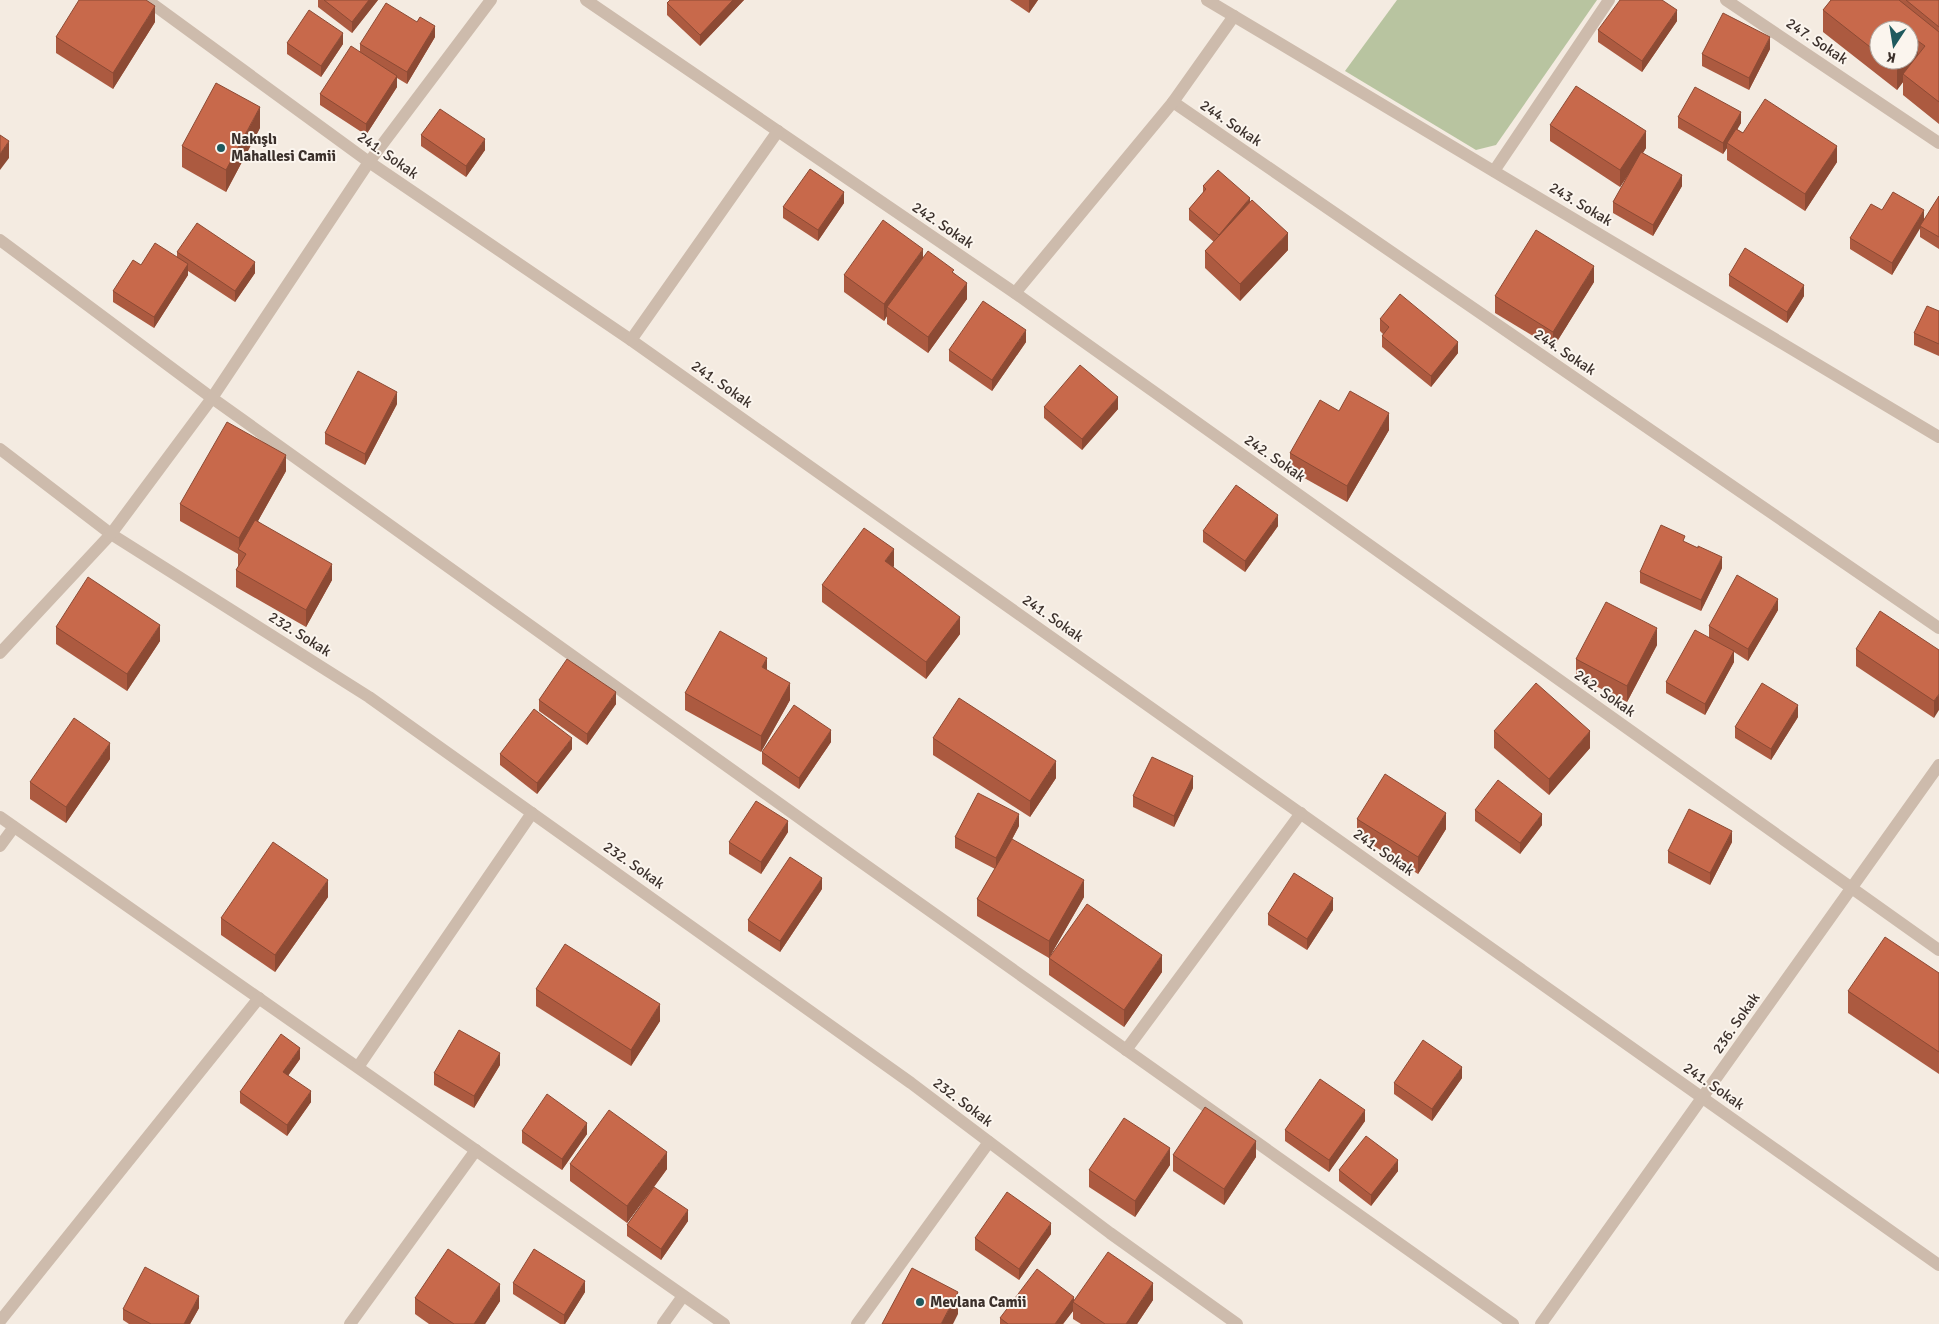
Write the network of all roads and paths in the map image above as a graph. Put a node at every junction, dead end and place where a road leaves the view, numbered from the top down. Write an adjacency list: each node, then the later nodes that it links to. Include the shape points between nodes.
1 (147, 0): 11 (street, 241. Sokak)
2 (491, 0): 11 (street)
3 (586, 0): 9 (street, 242. Sokak)
4 (1207, 0): 7 (street, 243. Sokak)
5 (1609, 0): 12 (street)
6 (1726, 0): 10 (street, 247. Sokak)
7 (1234, 16): 8 (street); 12 (street, 243. Sokak)
8 (1173, 102): 14 (street); 20 (street, 244. Sokak)
9 (778, 131): 14 (street, 242. Sokak); 15 (street)
10 (1939, 143)
11 (369, 162): 15 (street, 241. Sokak); 16 (street)
12 (1494, 171): 17 (street, 243. Sokak)
13 (0, 240): 16 (street)
14 (1014, 293): 28 (street, 242. Sokak)
15 (631, 340): 24 (street, 241. Sokak)
16 (212, 398): 19 (street); 31 (street)
17 (1939, 437)
18 (0, 449): 19 (street, 232. Sokak)
19 (111, 534): 21 (street); 23 (street, 232. Sokak, via 369,697)
20 (1939, 628)
21 (0, 653)
22 (1939, 765): 28 (street, 236. Sokak)
23 (532, 813): 32 (street); 34 (street, 232. Sokak)
24 (1301, 813): 31 (street); 33 (street, 241. Sokak)
25 (0, 817): 26 (street)
26 (14, 827): 27 (street); 30 (street)
27 (0, 846)
28 (1852, 889): 29 (street, 242. Sokak); 33 (street, 236. Sokak)
29 (1939, 950)
30 (259, 998): 32 (street); 38 (street)
31 (1126, 1050): 44 (street)
32 (358, 1067): 35 (street)
33 (1703, 1098): 36 (street, 241. Sokak); 45 (street, 236. Sokak)
34 (990, 1142): 42 (street); 43 (street, 232. Sokak)
35 (476, 1150): 37 (street); 39 (street)
36 (1939, 1265)
37 (683, 1296): 40 (street); 41 (street)
38 (0, 1321)
39 (350, 1324)
40 (663, 1324)
41 (724, 1324)
42 (857, 1324)
43 (1237, 1324)
44 (1513, 1324)
45 (1541, 1324)

